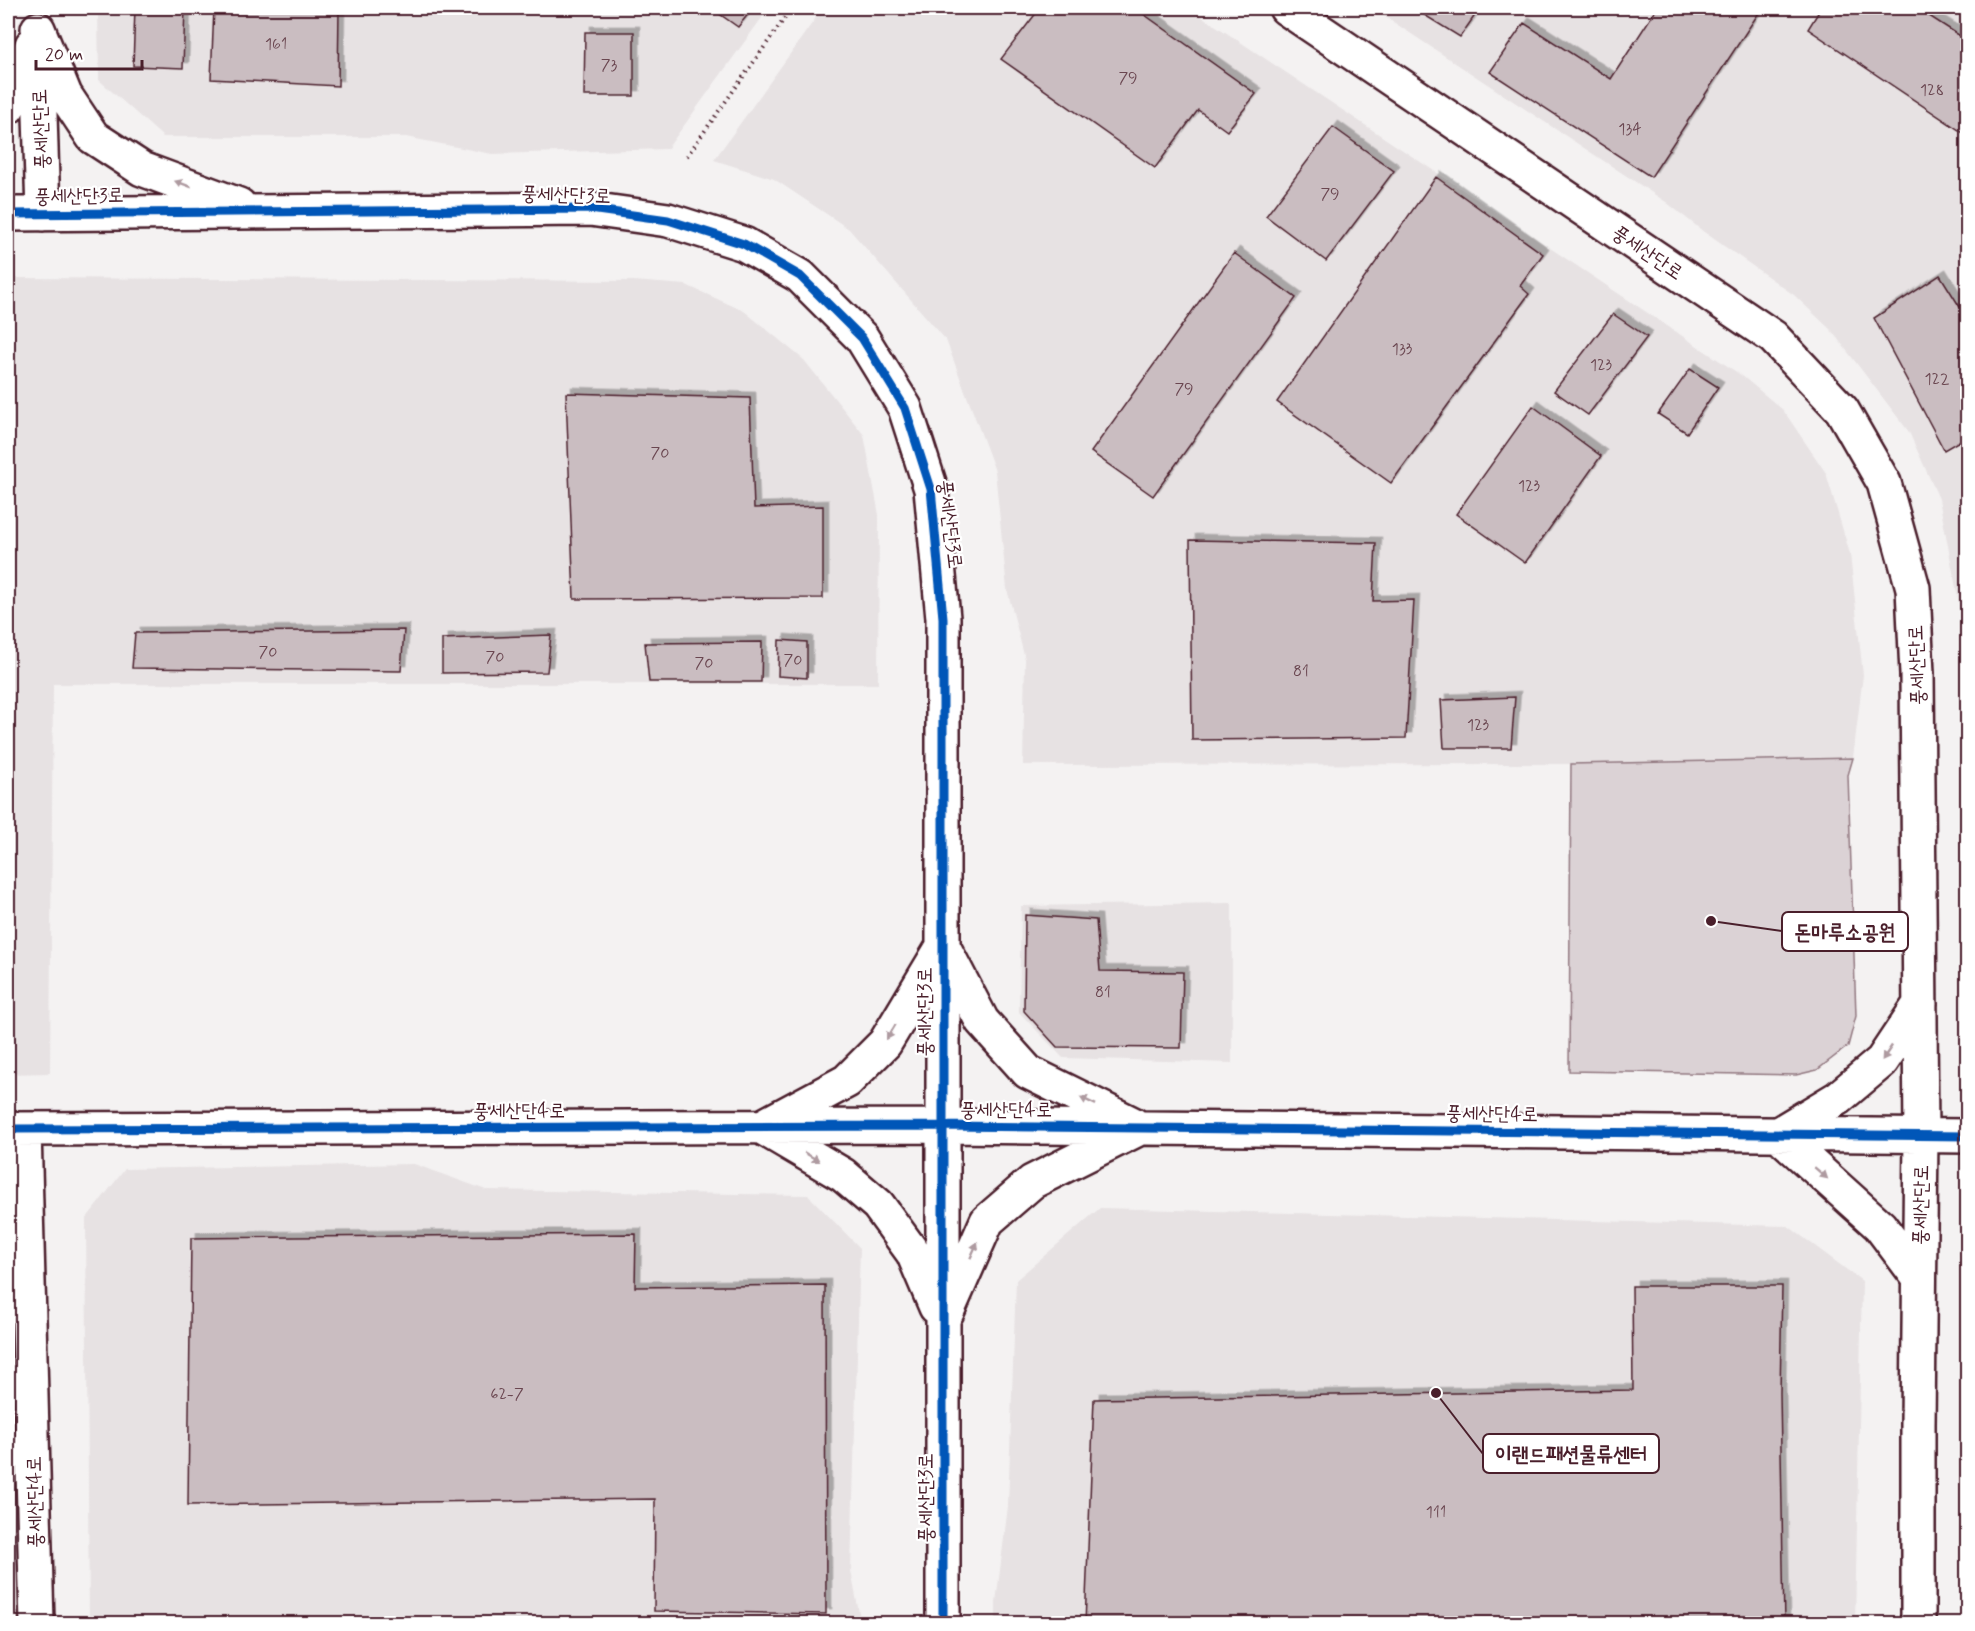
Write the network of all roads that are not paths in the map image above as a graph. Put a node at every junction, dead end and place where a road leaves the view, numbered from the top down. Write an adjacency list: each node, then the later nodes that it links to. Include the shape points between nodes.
1 (1287, 8): 8 (street, 풍세산단로, via 1773,337 1842,410 1884,483 1913,588)
2 (37, 18): 3 (street); 4 (street, one-way to 2, via 142,169 93,137 65,95); 6 (street, 풍세산단로)
3 (8, 107)
4 (258, 212): 6 (street, 풍세산단3로); 7 (street, 풍세산단3로, via 590,209 668,220 744,244 800,276 862,338 905,408 931,489 943,618)
5 (8, 214): 6 (street, 풍세산단3로)
6 (42, 214)
7 (942, 946): 9 (street, 풍세산단3로); 10 (street, one-way to 10, via 885,1044 847,1081); 11 (street, one-way to 7, via 1028,1072 982,1021)
8 (1920, 1004): 13 (street, one-way to 13, via 1882,1061 1838,1098); 14 (street, 풍세산단로)
9 (942, 1126): 10 (street, 풍세산단4로); 11 (street, 풍세산단4로); 17 (street, 풍세산단3로)
10 (761, 1127): 12 (street, 풍세산단4로); 17 (street, one-way to 17, via 843,1175 878,1205 913,1253)
11 (1140, 1127): 13 (street, 풍세산단4로); 17 (street, one-way to 11, via 987,1221 1032,1182)
12 (16, 1129): 18 (street, 풍세산단4로)
13 (1778, 1134): 14 (street, 풍세산단4로); 16 (street, one-way to 16, via 1880,1226)
14 (1921, 1135): 15 (street, 풍세산단4로); 16 (street, 풍세산단로)
15 (1968, 1136)
16 (1919, 1278): 20 (street, 풍세산단로)
17 (942, 1323): 19 (street, 풍세산단3로)
18 (37, 1623)
19 (943, 1623)
20 (1918, 1623)

